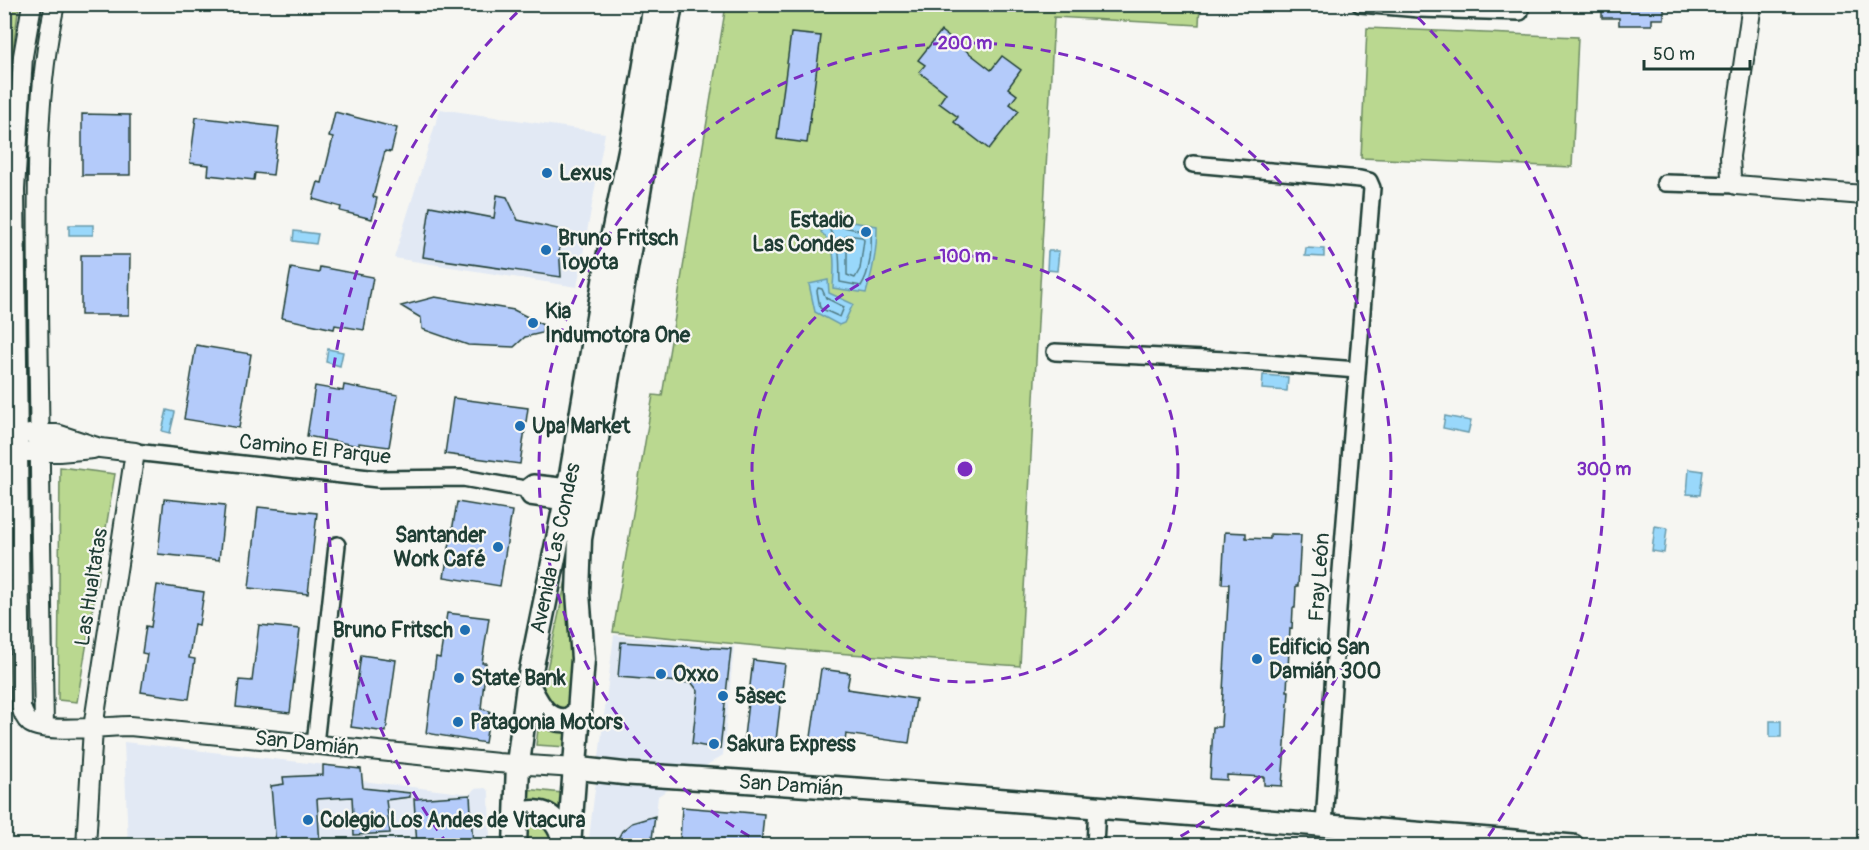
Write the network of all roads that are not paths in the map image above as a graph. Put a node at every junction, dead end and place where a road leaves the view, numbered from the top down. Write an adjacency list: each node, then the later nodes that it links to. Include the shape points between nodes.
1 (32, 4): 14 (street, via 22,56 16,145)
2 (55, 4): 15 (street, via 38,136)
3 (655, 4): 17 (main road, Avenida Las Condes)
4 (671, 4): 20 (main road, Avenida Las Condes, via 580,539)
5 (1360, 4): 7 (street)
6 (1752, 4): 10 (street, via 1730,156 1731,177)
7 (1520, 12)
8 (1193, 164): 13 (street, Fray León, via 1369,181 1372,188)
9 (1665, 183): 10 (street)
10 (1736, 185): 11 (street)
11 (1864, 195)
12 (1054, 352): 13 (street)
13 (1357, 370): 28 (street, Fray León)
14 (17, 443): 15 (street, Camino El Parque); 21 (street, via 21,706 31,723)
15 (39, 443): 16 (street, Camino El Parque); 21 (street)
16 (135, 453): 17 (street, Camino El Parque, via 378,479 463,478 525,489 533,483); 22 (street, Las Hualtatas)
17 (567, 494): 19 (main road, Avenida Las Condes)
18 (337, 545): 23 (street)
19 (528, 685): 20 (main road, via 552,719 568,720); 24 (main road, Avenida Las Condes)
20 (580, 712): 25 (main road, Avenida Las Condes)
21 (44, 727): 22 (street, San Damián)
22 (93, 728): 23 (street, San Damián, via 130,726); 30 (street, Las Hualtatas)
23 (315, 744): 24 (street, San Damián)
24 (518, 764): 25 (street, San Damián); 27 (main road, Avenida Las Condes)
25 (575, 768): 26 (main road, San Damián); 32 (main road, Avenida Las Condes)
26 (1097, 806): 28 (main road, San Damián); 33 (street)
27 (516, 821): 31 (main road, Avenida Las Condes); 32 (main road, via 532,812 547,815 559,828)
28 (1324, 824): 29 (main road, San Damián)
29 (1451, 841): 34 (main road, San Damián)
30 (86, 846)
31 (515, 846)
32 (567, 846)
33 (1095, 846)
34 (1573, 846)

